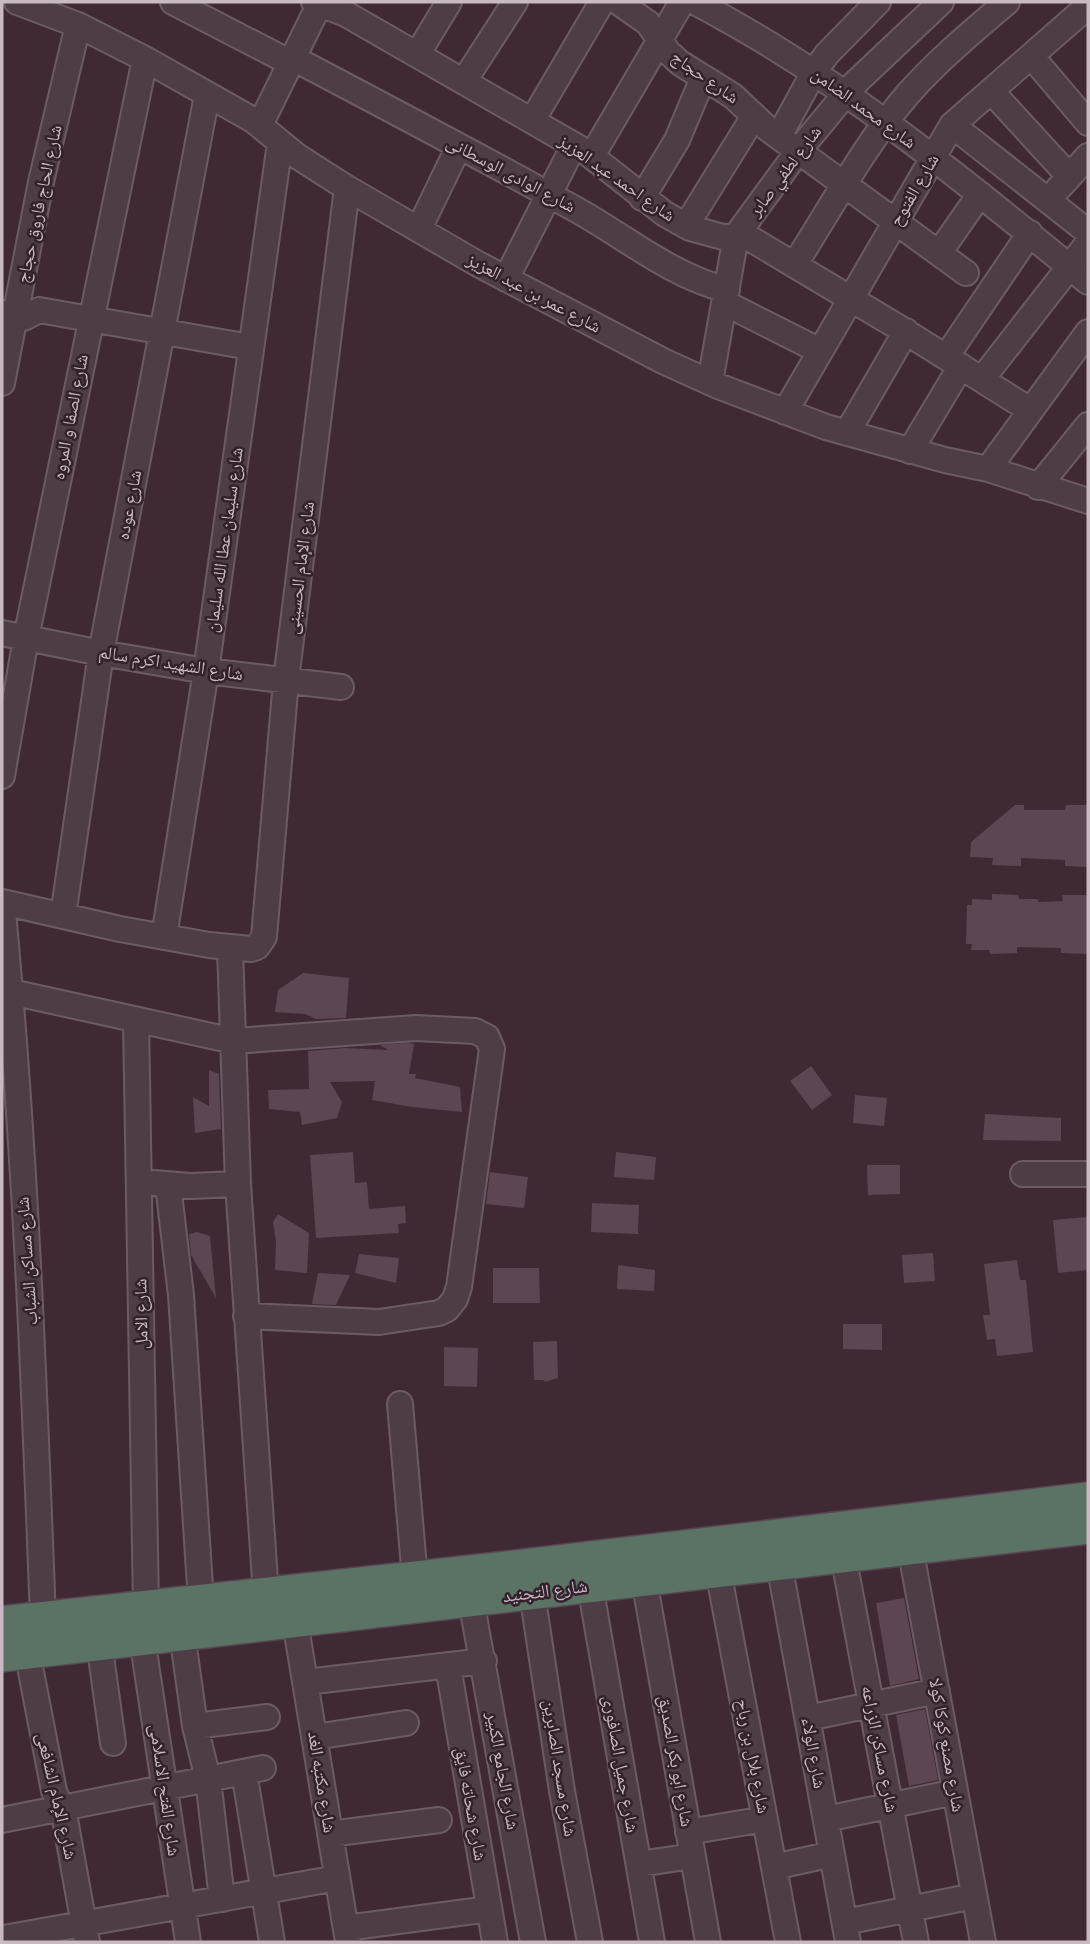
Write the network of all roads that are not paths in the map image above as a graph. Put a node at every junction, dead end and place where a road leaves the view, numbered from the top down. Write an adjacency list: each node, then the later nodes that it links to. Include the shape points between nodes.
1 (17, 2): 16 (street, شارع عمر بن عبد العزيز)
2 (173, 2): 21 (street, شارع الوادى الوسطانى)
3 (449, 2): 18 (street)
4 (515, 2): 24 (street)
5 (602, 2): 29 (street)
6 (618, 2): 17 (street, شارع حجاج, via 648,23)
7 (681, 2): 17 (street)
8 (695, 2): 13 (street, شارع محمد الضامن)
9 (878, 2): 22 (street)
10 (941, 2): 26 (street, شارع لطفي صابر)
11 (1007, 2): 30 (street, via 931,69)
12 (317, 3): 14 (street, شارع احمد عبد العزيز); 21 (street)
13 (731, 10): 22 (street, شارع محمد الضامن)
14 (361, 11): 18 (street, شارع احمد عبد العزيز)
15 (1084, 18): 19 (street, شارع الفتوح)
16 (78, 25): 20 (street, شارع عمر بن عبد العزيز); 61 (street, شارع الحاج فاروق حجاج)
17 (660, 40): 23 (street, شارع حجاج, via 680,63); 37 (street)
18 (417, 55): 24 (street, شارع احمد عبد العزيز)
19 (1032, 57): 25 (street, شارع الفتوح); 31 (street)
20 (145, 59): 27 (street, شارع عمر بن عبد العزيز); 62 (street, شارع الصفا و المروه)
21 (292, 60): 32 (street); 36 (street, شارع الوادى الوسطانى)
22 (814, 72): 26 (street, شارع محمد الضامن); 35 (street)
23 (703, 78): 28 (street, شارع حجاج); 45 (street, via 677,140)
24 (464, 81): 29 (street, شارع احمد عبد العزيز)
25 (992, 92): 33 (street, شارع الفتوح); 40 (street)
26 (845, 94): 30 (street, شارع محمد الضامن); 35 (street, شارع لطفي صابر)
27 (207, 95): 32 (street, شارع عمر بن عبد العزيز); 64 (street, شارع عوده)
28 (754, 116): 35 (street, شارع حجاج); 48 (street)
29 (532, 121): 37 (street, شارع احمد عبد العزيز)
30 (886, 123): 39 (street, شارع محمد الضامن); 41 (street)
31 (1088, 123)
32 (260, 125): 34 (street, شارع عمر بن عبد العزيز)
33 (952, 125): 39 (street, شارع الفتوح); 46 (street)
34 (280, 143): 42 (street, شارع عمر بن عبد العزيز); 66 (street, شارع سليمان عطا الله سليمان)
35 (789, 143): 41 (street, شارع حجاج); 52 (street, شارع لطفي صابر)
36 (459, 146): 44 (street, شارع الوادى الوسطانى); 49 (street)
37 (583, 151): 44 (street); 45 (street, شارع احمد عبد العزيز)
38 (1088, 156): 40 (street)
39 (932, 158): 43 (street, شارع محمد الضامن); 47 (street, شارع الفتوح)
40 (1069, 176): 46 (street)
41 (846, 184): 47 (street, شارع حجاج); 55 (street)
42 (347, 188): 49 (street, شارع عمر بن عبد العزيز); 84 (street, شارع الإمام الحسينى)
43 (980, 194): 51 (street, شارع محمد الضامن); 54 (street)
44 (548, 195): 58 (street); 59 (street, شارع الوادى الوسطانى)
45 (642, 198): 48 (street, شارع احمد عبد العزيز)
46 (1048, 200): 50 (street)
47 (896, 221): 54 (street, شارع حجاج); 60 (street, شارع الفتوح)
48 (686, 226): 52 (street, شارع احمد عبد العزيز, via 723,237)
49 (419, 229): 58 (street, شارع عمر بن عبد العزيز)
50 (1088, 232)
51 (1030, 233): 57 (street, شارع محمد الضامن); 68 (street)
52 (736, 236): 55 (street, شارع احمد عبد العزيز, via 751,239); 59 (street, شارع لطفي صابر)
53 (1088, 243): 57 (street)
54 (939, 253): 56 (street, شارع حجاج)
55 (795, 264): 60 (street, شارع احمد عبد العزيز)
56 (966, 274)
57 (1079, 275): 69 (street)
58 (506, 279): 71 (street, شارع عمر بن عبد العزيز)
59 (726, 296): 67 (street, شارع الوادى الوسطانى); 71 (street, شارع لطفي صابر)
60 (851, 299): 63 (street, شارع احمد عبد العزيز); 67 (street, شارع الفتوح)
61 (9, 303): 62 (street, via 32,301 39,310); 70 (street, شارع الحاج فاروق حجاج)
62 (90, 320): 64 (street); 81 (street, شارع الصفا و المروه)
63 (906, 331): 68 (street, شارع احمد عبد العزيز); 75 (street)
64 (161, 332): 66 (street); 82 (street, شارع عوده)
65 (1088, 332): 72 (street)
66 (250, 347): 83 (street, شارع سليمان عطا الله سليمان)
67 (820, 351): 73 (street, شارع الفتوح)
68 (953, 361): 69 (street, شارع احمد عبد العزيز); 76 (street)
69 (982, 379): 72 (street, شارع احمد عبد العزيز)
70 (2, 383)
71 (710, 383): 73 (street, شارع عمر بن عبد العزيز)
72 (1030, 410): 77 (street)
73 (785, 412): 75 (street, شارع عمر بن عبد العزيز)
74 (1088, 425): 78 (street)
75 (847, 433): 76 (street, شارع عمر بن عبد العزيز)
76 (910, 451): 77 (street, شارع عمر بن عبد العزيز)
77 (988, 469): 78 (street, شارع عمر بن عبد العزيز)
78 (1038, 487): 79 (street, شارع عمر بن عبد العزيز)
79 (1088, 501)
80 (2, 633): 81 (street, شارع الشهيد اكرم سالم)
81 (26, 638): 82 (street, شارع الشهيد اكرم سالم); 86 (street, شارع الصفا و المروه)
82 (101, 653): 83 (street, شارع الشهيد اكرم سالم); 88 (street, شارع عوده)
83 (206, 671): 84 (street, شارع الشهيد اكرم سالم); 89 (street, شارع سليمان عطا الله سليمان)
84 (286, 680): 85 (street, شارع الشهيد اكرم سالم); 90 (street, شارع الإمام الحسينى, via 265,931 257,947)
85 (341, 687)
86 (2, 776)
87 (2, 902): 88 (street); 91 (street, شارع مساكن الشباب)
88 (63, 916): 89 (street)
89 (164, 937): 90 (street)
90 (230, 948): 93 (street)
91 (11, 992): 92 (street); 114 (street, شارع مساكن الشباب)
92 (136, 1020): 93 (street); 96 (street, شارع الامل)
93 (234, 1041): 97 (street); 99 (street, via 447,1029 481,1032 492,1049 453,1304 439,1313 379,1322)
94 (1023, 1174): 95 (street)
95 (1088, 1174)
96 (139, 1181): 98 (street); 116 (street, شارع الامل)
97 (238, 1184): 98 (street); 99 (street)
98 (168, 1185): 113 (street, via 181,1295)
99 (246, 1316): 111 (street)
100 (400, 1404): 107 (street)
101 (1088, 1500): 107 (highway, شارع التجنيد)
102 (1088, 1526): 103 (highway, شارع التجنيد)
103 (910, 1548): 104 (highway, شارع التجنيد); 124 (street, شارع مصنع كوكا كولا)
104 (843, 1555): 105 (highway, شارع التجنيد); 125 (street, شارع مساكن الزراعه)
105 (779, 1563): 106 (highway, شارع التجنيد); 127 (street, شارع الولاء)
106 (718, 1570): 108 (highway, شارع التجنيد); 137 (street, شارع بلال بن رباح)
107 (415, 1579): 111 (highway, شارع التجنيد)
108 (645, 1579): 109 (highway, شارع التجنيد); 142 (street, شارع ابو بكر الصديق)
109 (590, 1586): 110 (highway, شارع التجنيد); 144 (street, شارع جميل الصافورى)
110 (531, 1592): 112 (highway, شارع التجنيد); 161 (street, شارع مسجد الصابرين)
111 (266, 1595): 113 (highway, شارع التجنيد)
112 (471, 1600): 115 (highway, شارع التجنيد); 121 (street, شارع الجامع الكبير)
113 (201, 1602): 116 (highway, شارع التجنيد)
114 (43, 1619): 116 (highway, شارع التجنيد); 117 (highway, شارع التجنيد)
115 (295, 1621): 118 (highway, شارع التجنيد); 123 (street, شارع مكتبه الغد)
116 (144, 1623): 118 (highway, شارع التجنيد); 119 (highway, شارع التجنيد); 133 (street, شارع الفتح الاسلامى)
117 (2, 1624)
118 (182, 1633): 129 (street)
119 (99, 1642): 120 (highway, شارع التجنيد); 131 (street)
120 (14, 1653): 136 (street, شارع الإمام الشافعى)
121 (484, 1661): 122 (street); 160 (street, شارع الجامع الكبير)
122 (448, 1665): 123 (street); 151 (street, شارع شحاته فايق)
123 (306, 1682): 130 (street, شارع مكتبه الغد)
124 (937, 1691): 125 (street); 134 (street, شارع مصنع كوكا كولا)
125 (872, 1704): 127 (street); 135 (street, شارع مساكن الزراعه)
126 (267, 1717): 129 (street)
127 (808, 1717): 138 (street, شارع الولاء)
128 (406, 1723): 130 (street)
129 (195, 1726): 132 (street)
130 (315, 1737): 141 (street, شارع مكتبه الغد)
131 (113, 1743)
132 (208, 1779): 133 (street); 147 (street, via 253,1770); 149 (street)
133 (164, 1788): 136 (street); 150 (street, شارع الفتح الاسلامى)
134 (955, 1792): 135 (street); 148 (street, شارع مصنع كوكا كولا)
135 (891, 1805): 138 (street); 152 (street, شارع مساكن الزراعه)
136 (60, 1809): 139 (street); 154 (street, شارع الإمام الشافعى)
137 (765, 1819): 142 (street); 145 (street, شارع بلال بن رباح)
138 (826, 1819): 143 (street, شارع الولاء)
139 (2, 1820)
140 (439, 1820): 141 (street)
141 (330, 1834): 146 (street, شارع مكتبه الغد)
142 (691, 1844): 144 (street); 163 (street, شارع ابو بكر الصديق)
143 (832, 1854): 145 (street); 153 (street, شارع الولاء)
144 (639, 1864): 162 (street, شارع جميل الصافورى)
145 (774, 1867): 164 (street, شارع بلال بن رباح)
146 (337, 1878): 147 (street); 155 (street, شارع مكتبه الغد)
147 (263, 1893): 149 (street); 158 (street)
148 (974, 1896): 152 (street); 166 (street, شارع مصنع كوكا كولا)
149 (222, 1899): 150 (street)
150 (182, 1907): 154 (street); 157 (street, شارع الفتح الاسلامى)
151 (489, 1909): 155 (street); 159 (street, شارع شحاته فايق)
152 (910, 1909): 153 (street); 165 (street, شارع مساكن الزراعه)
153 (846, 1932)
154 (86, 1933): 156 (street)
155 (347, 1935)
156 (3, 1936)
157 (188, 1942)
158 (272, 1942)
159 (495, 1942)
160 (533, 1942)
161 (590, 1942)
162 (652, 1942)
163 (708, 1942)
164 (788, 1942)
165 (916, 1942)
166 (983, 1942)

